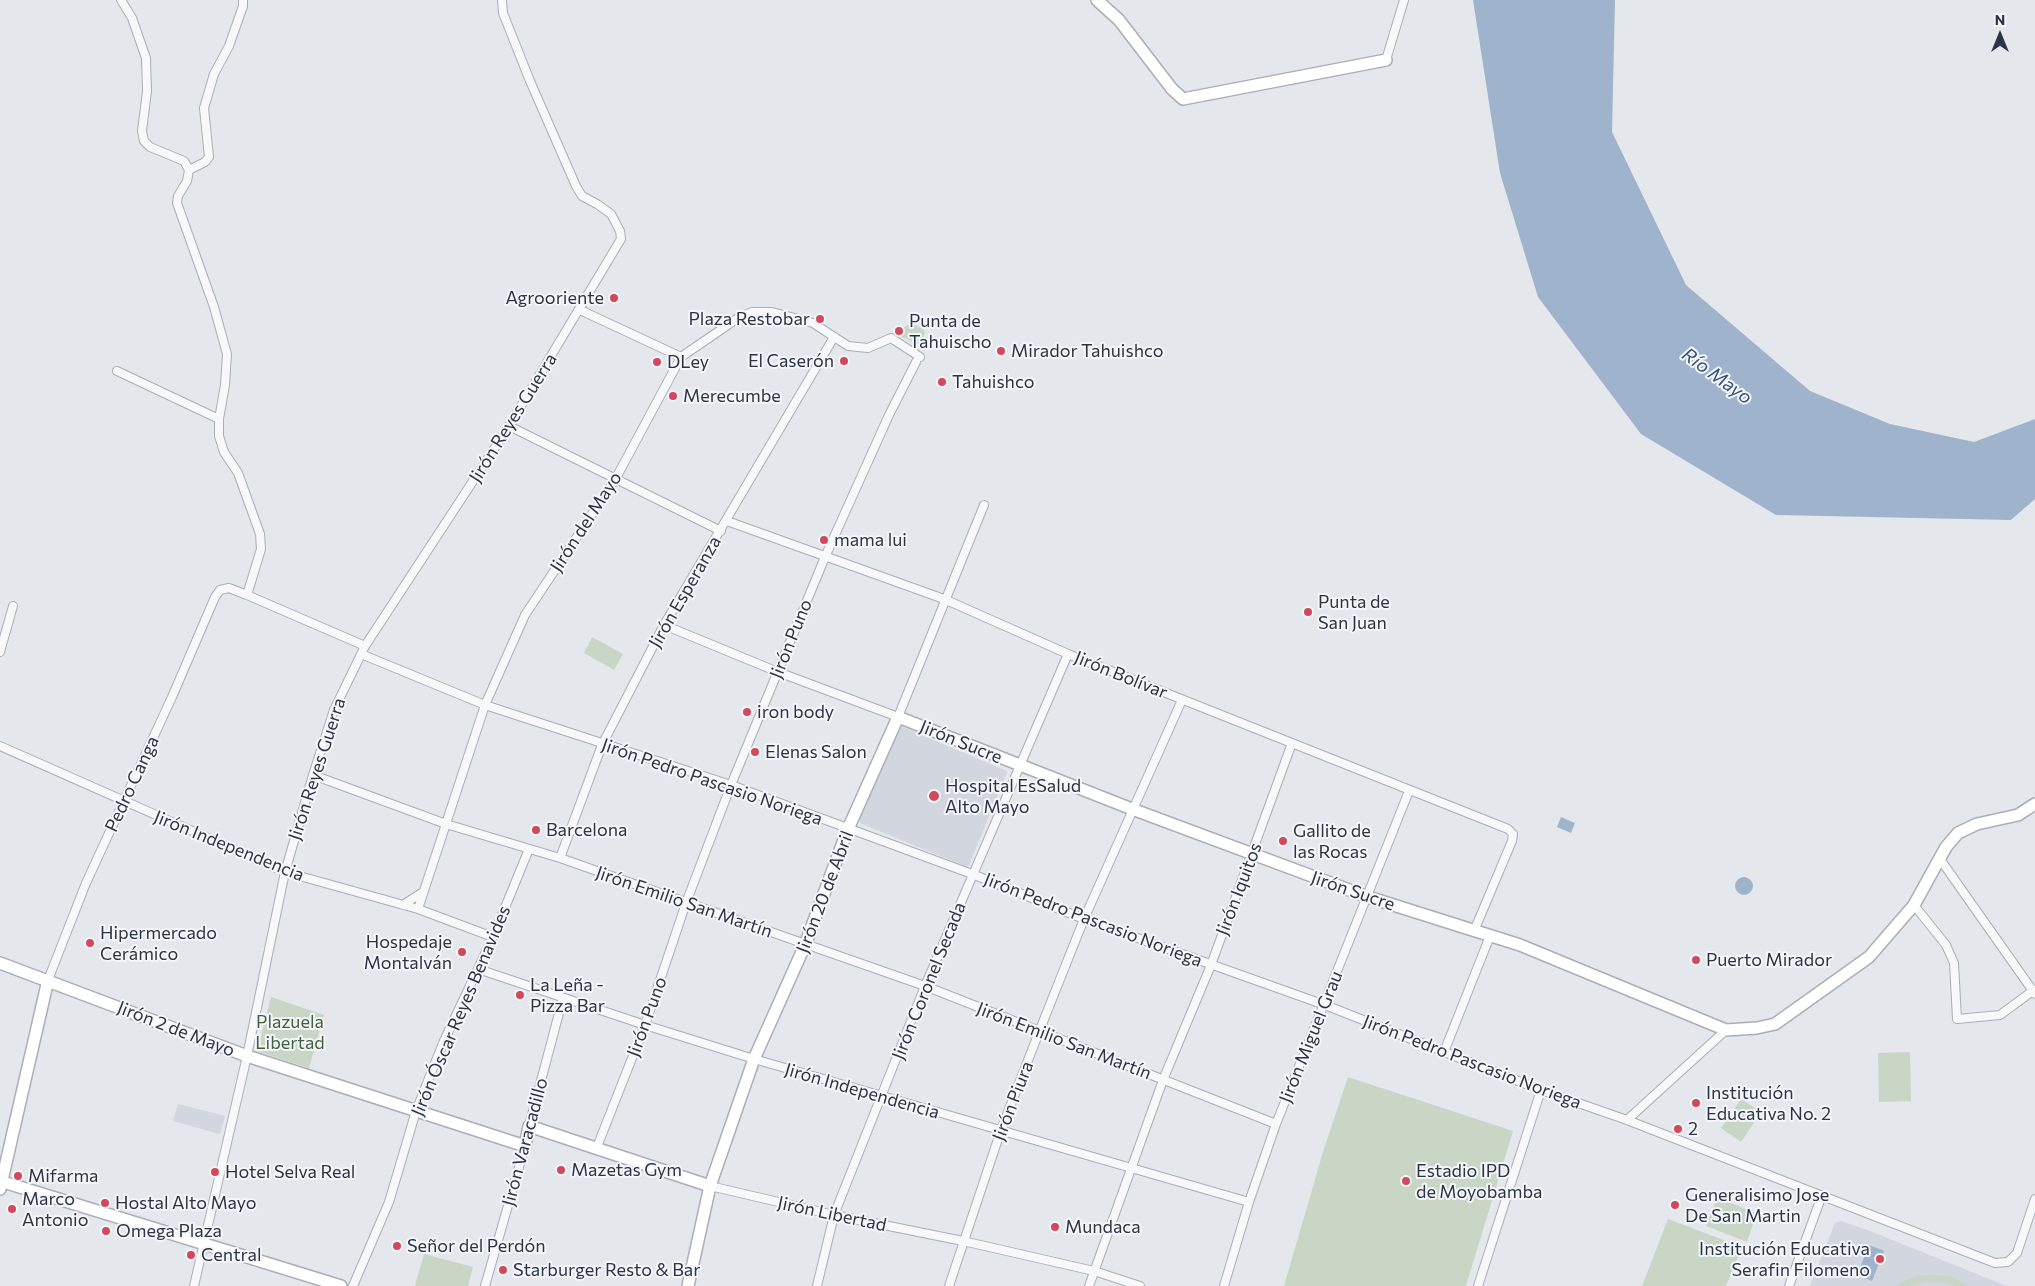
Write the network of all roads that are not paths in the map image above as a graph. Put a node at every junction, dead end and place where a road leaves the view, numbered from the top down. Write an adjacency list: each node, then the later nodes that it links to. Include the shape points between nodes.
1 (121, 0): 7 (street, via 132,18 146,58 144,141 150,147 184,162)
2 (243, 0): 7 (street, via 204,108 209,157)
3 (502, 0): 8 (street, Jirón Reyes Guerra, via 503,14 526,73 576,186 582,196 611,214 620,231 621,239)
4 (1097, 0): 6 (street, via 1118,20 1183,99)
5 (1404, 0): 6 (street)
6 (1386, 60)
7 (189, 170): 13 (street, via 177,199 227,354)
8 (580, 310): 11 (street); 14 (street, Jirón Reyes Guerra)
9 (834, 337): 10 (street, Jirón del Mayo, via 848,346 868,348); 11 (street, Jirón del Mayo, via 813,323 772,312 752,312); 17 (street, Jirón Esperanza)
10 (891, 338): 19 (street, Jirón Puno, via 918,360 889,415)
11 (681, 357): 15 (street, Jirón del Mayo)
12 (117, 371): 13 (street)
13 (219, 419): 20 (street, via 219,436 224,452 238,473 260,534 261,549)
14 (509, 426): 15 (street); 24 (street, Jirón Reyes Guerra)
15 (616, 478): 18 (street); 30 (street, Jirón del Mayo, via 524,615)
16 (984, 504): 21 (street, Jirón 20 de Abril)
17 (727, 521): 18 (street, Jirón Esperanza); 19 (street, Jirón Bolívar)
18 (721, 531): 23 (street, Jirón Esperanza)
19 (825, 557): 21 (street, Jirón Bolívar); 28 (street, Jirón Puno)
20 (247, 595): 24 (street); 39 (street, Pedro Canga, via 229,588 220,590 215,596)
21 (944, 599): 27 (street, Jirón Bolívar); 31 (street, Jirón 20 de Abril)
22 (13, 606): 25 (street)
23 (664, 625): 28 (street); 33 (street, Jirón Esperanza)
24 (365, 646): 26 (street, Jirón Reyes Guerra)
25 (0, 652)
26 (361, 654): 30 (street, Jirón Pedro Pascasio Noriega); 36 (street, Jirón Reyes Guerra, via 334,710)
27 (1068, 654): 29 (street, Jirón Bolívar); 35 (street, Jirón Coronel Secada)
28 (778, 672): 31 (street); 37 (street, Jirón Puno)
29 (1182, 700): 32 (street, Jirón Bolívar); 41 (street, Jirón Piura)
30 (485, 705): 33 (street, Jirón Pedro Pascasio Noriega); 42 (street, Jirón del Mayo)
31 (898, 717): 35 (street, Jirón Sucre); 43 (street, Jirón 20 de Abril)
32 (1292, 743): 38 (street, Jirón Bolívar); 45 (street, Jirón Iquitos)
33 (602, 745): 37 (street, Jirón Pedro Pascasio Noriega); 46 (street, Jirón Esperanza)
34 (0, 746): 39 (street, Jirón Independencia)
35 (1020, 766): 41 (street, Jirón Sucre); 49 (street, Jirón Coronel Secada)
36 (313, 775): 42 (street, Jirón Emilio San Martín); 48 (street, Jirón Reyes Guerra)
37 (731, 785): 43 (street, Jirón Pedro Pascasio Noriega); 52 (street, Jirón Puno)
38 (1409, 791): 51 (street, Jirón Miguel Grau); 57 (street, Jirón Bolívar, via 1508,829 1513,834)
39 (124, 802): 48 (street, Jirón Independencia); 64 (street, Pedro Canga, via 86,883)
40 (2035, 804): 47 (street, via 2018,816 1977,824 1958,833)
41 (1132, 810): 45 (street, Jirón Sucre); 56 (street, Jirón Piura)
42 (446, 824): 44 (street, Jirón Emilio San Martín); 50 (street, Jirón del Mayo)
43 (848, 829): 49 (street, Jirón Pedro Pascasio Noriega); 60 (street, Jirón 20 de Abril)
44 (528, 849): 46 (street, Jirón Emilio San Martín); 59 (street, Jirón Óscar Reyes Benavides)
45 (1252, 855): 51 (street, Jirón Sucre); 62 (street, Jirón Iquitos)
46 (560, 858): 52 (street, Jirón Emilio San Martín)
47 (1940, 859): 54 (street); 66 (street)
48 (285, 872): 53 (street, Jirón Independencia); 73 (street, Jirón Reyes Guerra)
49 (972, 874): 56 (street, Jirón Pedro Pascasio Noriega); 65 (street, Jirón Coronel Secada)
50 (423, 892): 53 (street); 55 (street, Jirón del Mayo)
51 (1368, 897): 57 (street, Jirón Sucre); 68 (street, Jirón Miguel Grau)
52 (686, 904): 60 (street, Jirón Emilio San Martín); 69 (street, Jirón Puno)
53 (403, 905): 55 (street, Jirón Independencia)
54 (1914, 905): 66 (street, via 1946,945 1954,963 1957,1019 2000,1014); 70 (street, via 1869,957 1775,1024)
55 (418, 909): 59 (street, Jirón Independencia)
56 (1084, 919): 62 (street, Jirón Pedro Pascasio Noriega); 71 (street, Jirón Piura)
57 (1474, 931): 58 (street, Jirón Sucre)
58 (1490, 936): 70 (street, Jirón Sucre, via 1520,945); 72 (street)
59 (493, 937): 63 (street, Jirón Óscar Reyes Benavides)
60 (806, 944): 65 (street, Jirón Emilio San Martín); 74 (street, Jirón 20 de Abril)
61 (0, 963): 64 (street, Jirón 2 de Mayo)
62 (1210, 965): 68 (street, Jirón Pedro Pascasio Noriega); 75 (street, Jirón Iquitos)
63 (478, 968): 67 (street, Jirón Independencia); 78 (street, Jirón Óscar Reyes Benavides, via 443,1042)
64 (48, 980): 73 (street, Jirón 2 de Mayo); 86 (street)
65 (925, 986): 71 (street, Jirón Emilio San Martín); 77 (street, Jirón Coronel Secada)
66 (2034, 992)
67 (563, 998): 69 (street, Jirón Independencia); 81 (street, Jirón Varacadillo)
68 (1324, 1006): 72 (street, Jirón Pedro Pascasio Noriega); 80 (street, Jirón Miguel Grau)
69 (645, 1025): 74 (street, Jirón Independencia); 84 (street, Jirón Puno)
70 (1726, 1030): 79 (street)
71 (1039, 1032): 75 (street, Jirón Emilio San Martín); 82 (street, Jirón Piura)
72 (1444, 1052): 76 (street, Jirón Pedro Pascasio Noriega)
73 (247, 1056): 78 (street, Jirón 2 de Mayo); 93 (street, Jirón Reyes Guerra)
74 (754, 1059): 77 (street, Jirón Independencia); 87 (street, Jirón 20 de Abril)
75 (1163, 1080): 80 (street, Jirón Emilio San Martín); 85 (street, Jirón Iquitos)
76 (1541, 1090): 79 (street, Jirón Pedro Pascasio Noriega); 105 (street)
77 (882, 1097): 82 (street, Jirón Independencia); 91 (street, Jirón Coronel Secada)
78 (416, 1111): 83 (street, Jirón 2 de Mayo); 97 (street, Jirón Óscar Reyes Benavides, via 388,1202)
79 (1627, 1120): 88 (street, Jirón Pedro Pascasio Noriega)
80 (1276, 1124): 90 (street, Jirón Miguel Grau)
81 (529, 1126): 83 (street, Jirón Varacadillo); 84 (street, Jirón Libertad)
82 (1001, 1130): 85 (street, Jirón Independencia); 92 (street, Jirón Piura)
83 (525, 1146): 98 (street, Jirón Varacadillo)
84 (597, 1147): 87 (street, Jirón Libertad)
85 (1133, 1168): 90 (street, Jirón Independencia); 94 (street, Jirón Iquitos)
86 (1, 1184): 93 (street)
87 (710, 1186): 91 (street, Jirón Libertad); 99 (street, Jirón 20 de Abril)
88 (1822, 1195): 89 (street, Jirón Pedro Pascasio Noriega, via 1995,1263 2008,1262 2017,1253); 106 (street)
89 (2035, 1199)
90 (1249, 1202): 104 (street, Jirón Miguel Grau)
91 (834, 1215): 92 (street, Jirón Libertad); 100 (street, Jirón Coronel Secada)
92 (963, 1241): 94 (street, Jirón Libertad); 101 (street, Jirón Piura)
93 (203, 1243): 95 (street, Jirón Reyes Guerra); 96 (street)
94 (1094, 1271): 102 (street, Jirón Iquitos); 103 (street, Jirón Libertad)
95 (194, 1286)
96 (341, 1286)
97 (353, 1286)
98 (485, 1286)
99 (688, 1286)
100 (817, 1286)
101 (949, 1286)
102 (1089, 1286)
103 (1140, 1286)
104 (1224, 1286)
105 (1478, 1286)
106 (1789, 1286)

